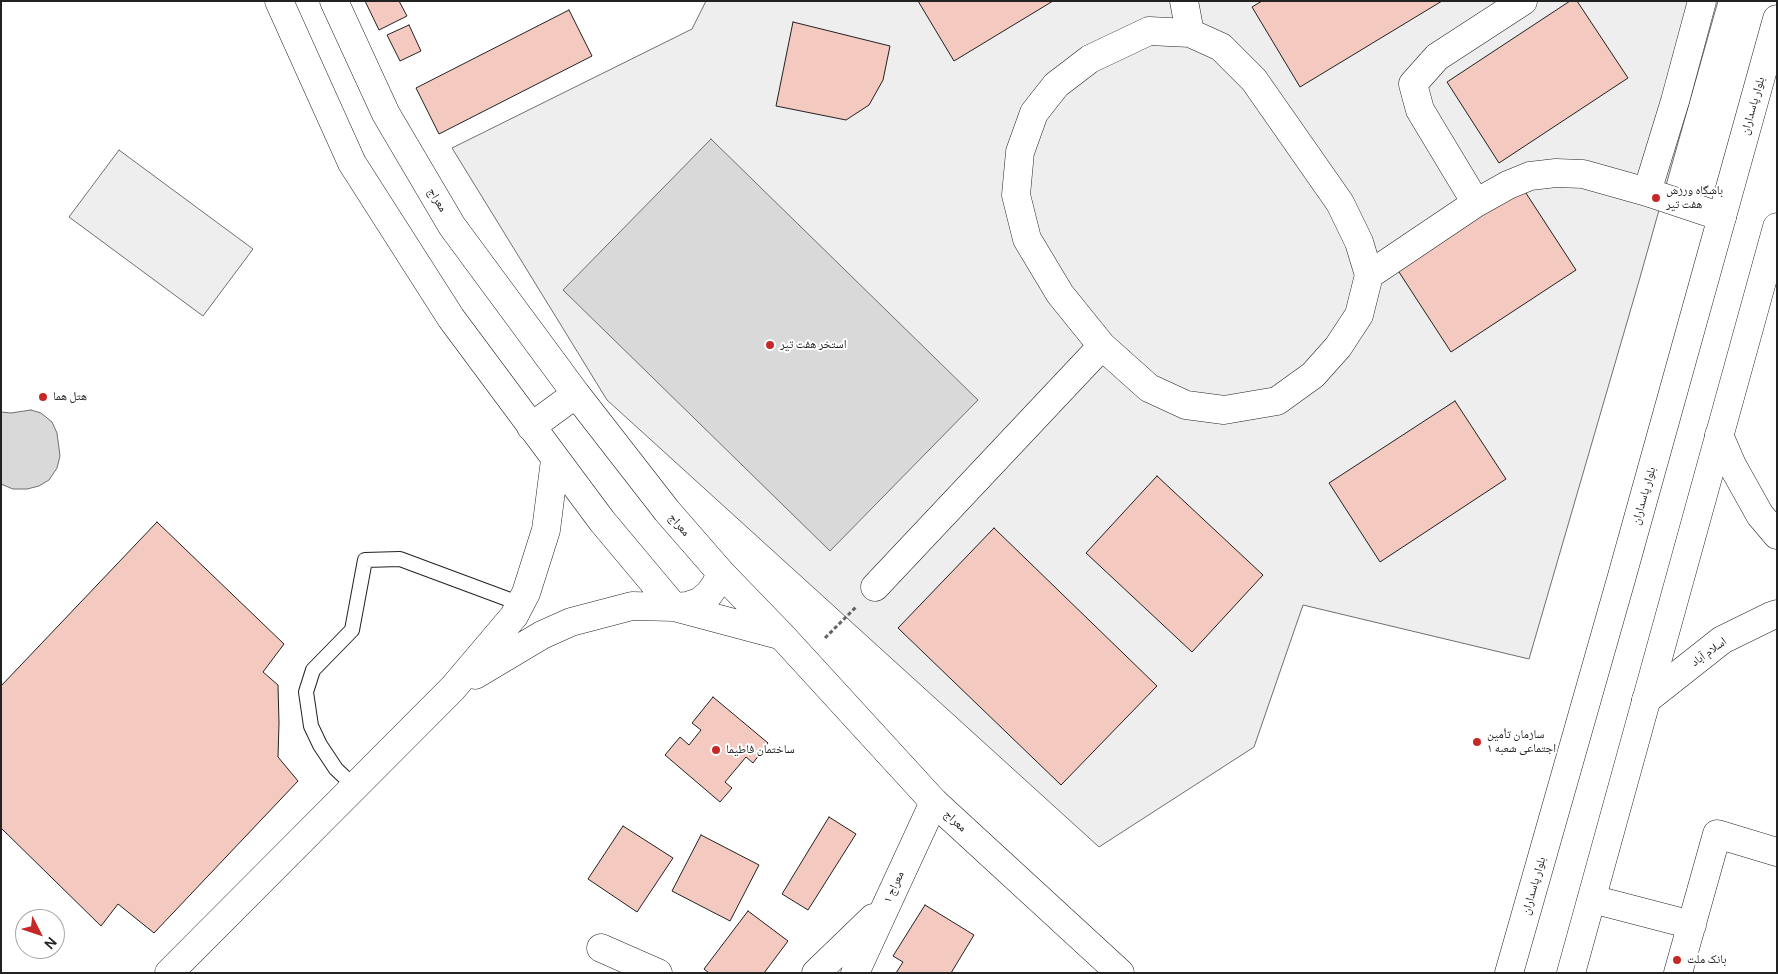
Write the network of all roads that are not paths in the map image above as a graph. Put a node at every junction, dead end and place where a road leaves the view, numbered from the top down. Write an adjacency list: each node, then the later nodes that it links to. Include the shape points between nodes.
1 (279, 1): 15 (street, via 352,163 451,318)
2 (334, 1): 14 (street, معراج, via 386,114 452,226)
3 (1184, 1): 7 (street)
4 (1523, 1): 9 (street, via 1437,57 1413,84 1420,110)
5 (1702, 1): 8 (street)
6 (1777, 19): 10 (street, بلوار پاسداران)
7 (1190, 33): 12 (street, via 1220,47 1254,80 1340,203 1359,242); 13 (street, via 1149,31 1090,59 1056,85 1034,113 1020,152 1016,195 1027,239 1060,294)
8 (1647, 192): 9 (street, via 1584,174 1556,173 1530,176); 10 (street)
9 (1476, 203): 12 (street)
10 (1722, 217): 39 (street, بلوار پاسداران)
11 (1777, 227): 16 (street)
12 (1369, 275): 13 (street, via 1359,315 1338,347 1312,375 1277,401 1224,410 1186,405 1149,388)
13 (1102, 346): 20 (street)
14 (576, 394): 15 (street); 19 (street, معراج, via 667,511)
15 (531, 428): 17 (street)
16 (1719, 435): 18 (street, via 1760,515); 26 (street)
17 (555, 460): 21 (street, via 546,530); 22 (street)
18 (1777, 535)
19 (721, 573): 22 (street, via 709,594 698,602); 24 (street, معراج)
20 (875, 587)
21 (521, 604): 25 (street); 27 (lane, via 400,559 366,560 352,630 313,670 306,692 311,726 320,745 336,769)
22 (674, 606): 24 (street); 25 (street, via 632,606 571,622 542,635)
23 (1777, 614): 26 (street, اسلام آباد, via 1722,640)
24 (781, 635): 28 (street, معراج)
25 (453, 688): 27 (street)
26 (1646, 700): 30 (street)
27 (355, 787): 35 (street)
28 (934, 802): 31 (street, معراج ۱); 34 (street, معراج)
29 (1777, 852): 32 (street, via 1717,834)
30 (1592, 899): 32 (street); 40 (street)
31 (884, 907): 37 (street); 38 (street, معراج ۱)
32 (1692, 925): 41 (street)
33 (602, 948): 36 (street)
34 (1111, 969)
35 (169, 973)
36 (658, 973)
37 (816, 973)
38 (855, 973)
39 (1509, 973)
40 (1571, 973)
41 (1678, 973)

